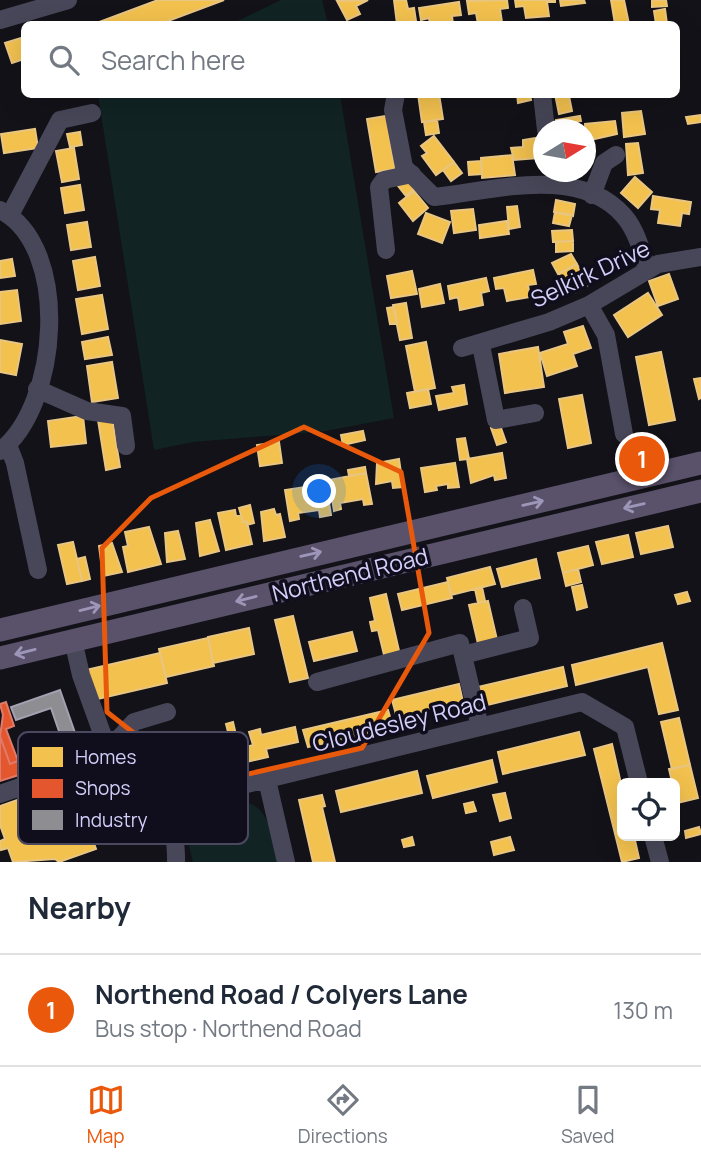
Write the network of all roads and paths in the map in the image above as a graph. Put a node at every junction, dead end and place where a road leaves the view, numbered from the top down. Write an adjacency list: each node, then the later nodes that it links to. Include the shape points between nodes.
1 (68, 0): 2 (street)
2 (0, 20)
3 (395, 98): 8 (street, via 393,110 404,167)
4 (542, 98): 6 (street)
5 (92, 113): 12 (street, via 60,120)
6 (545, 119)
7 (616, 155): 11 (street, via 604,163)
8 (412, 174): 9 (street, via 434,197); 13 (street, via 384,180 379,187)
9 (533, 181)
10 (561, 182): 11 (street)
11 (592, 195): 15 (street, via 624,216 638,239)
12 (5, 212): 19 (street, via 26,229 46,287 50,334)
13 (386, 250)
14 (701, 257): 15 (street, Selkirk Drive)
15 (647, 270): 16 (street, Selkirk Drive)
16 (589, 305): 17 (street, Selkirk Drive); 21 (street, via 606,335)
17 (481, 345): 18 (street, Selkirk Drive); 20 (street, via 496,420)
18 (462, 348)
19 (37, 389): 22 (street, via 88,411 118,413); 23 (street, via 27,416)
20 (535, 412)
21 (624, 434)
22 (127, 446)
23 (4, 448): 26 (street, via 15,463)
24 (701, 463): 28 (main road, Northend Road, one-way to 24)
25 (701, 491): 29 (main road, Northend Road, one-way to 29)
26 (38, 570)
27 (523, 608): 30 (street, via 530,638)
28 (0, 630)
29 (73, 640): 31 (main road, Northend Road, one-way to 31); 35 (street)
30 (463, 655): 32 (street, via 460,643); 34 (street)
31 (0, 658)
32 (317, 682)
33 (167, 712): 36 (street, via 134,722)
34 (480, 727): 37 (street, Cloudesley Road, via 582,702 625,727); 38 (street, Cloudesley Road)
35 (102, 732)
36 (125, 732)
37 (638, 778)
38 (267, 780): 39 (street, Cloudesley Road); 45 (street)
39 (248, 785)
40 (18, 788): 41 (street)
41 (0, 794)
42 (654, 841): 46 (street)
43 (174, 844): 44 (street, Cloudesley Road)
44 (176, 862)
45 (286, 862)
46 (660, 862)

